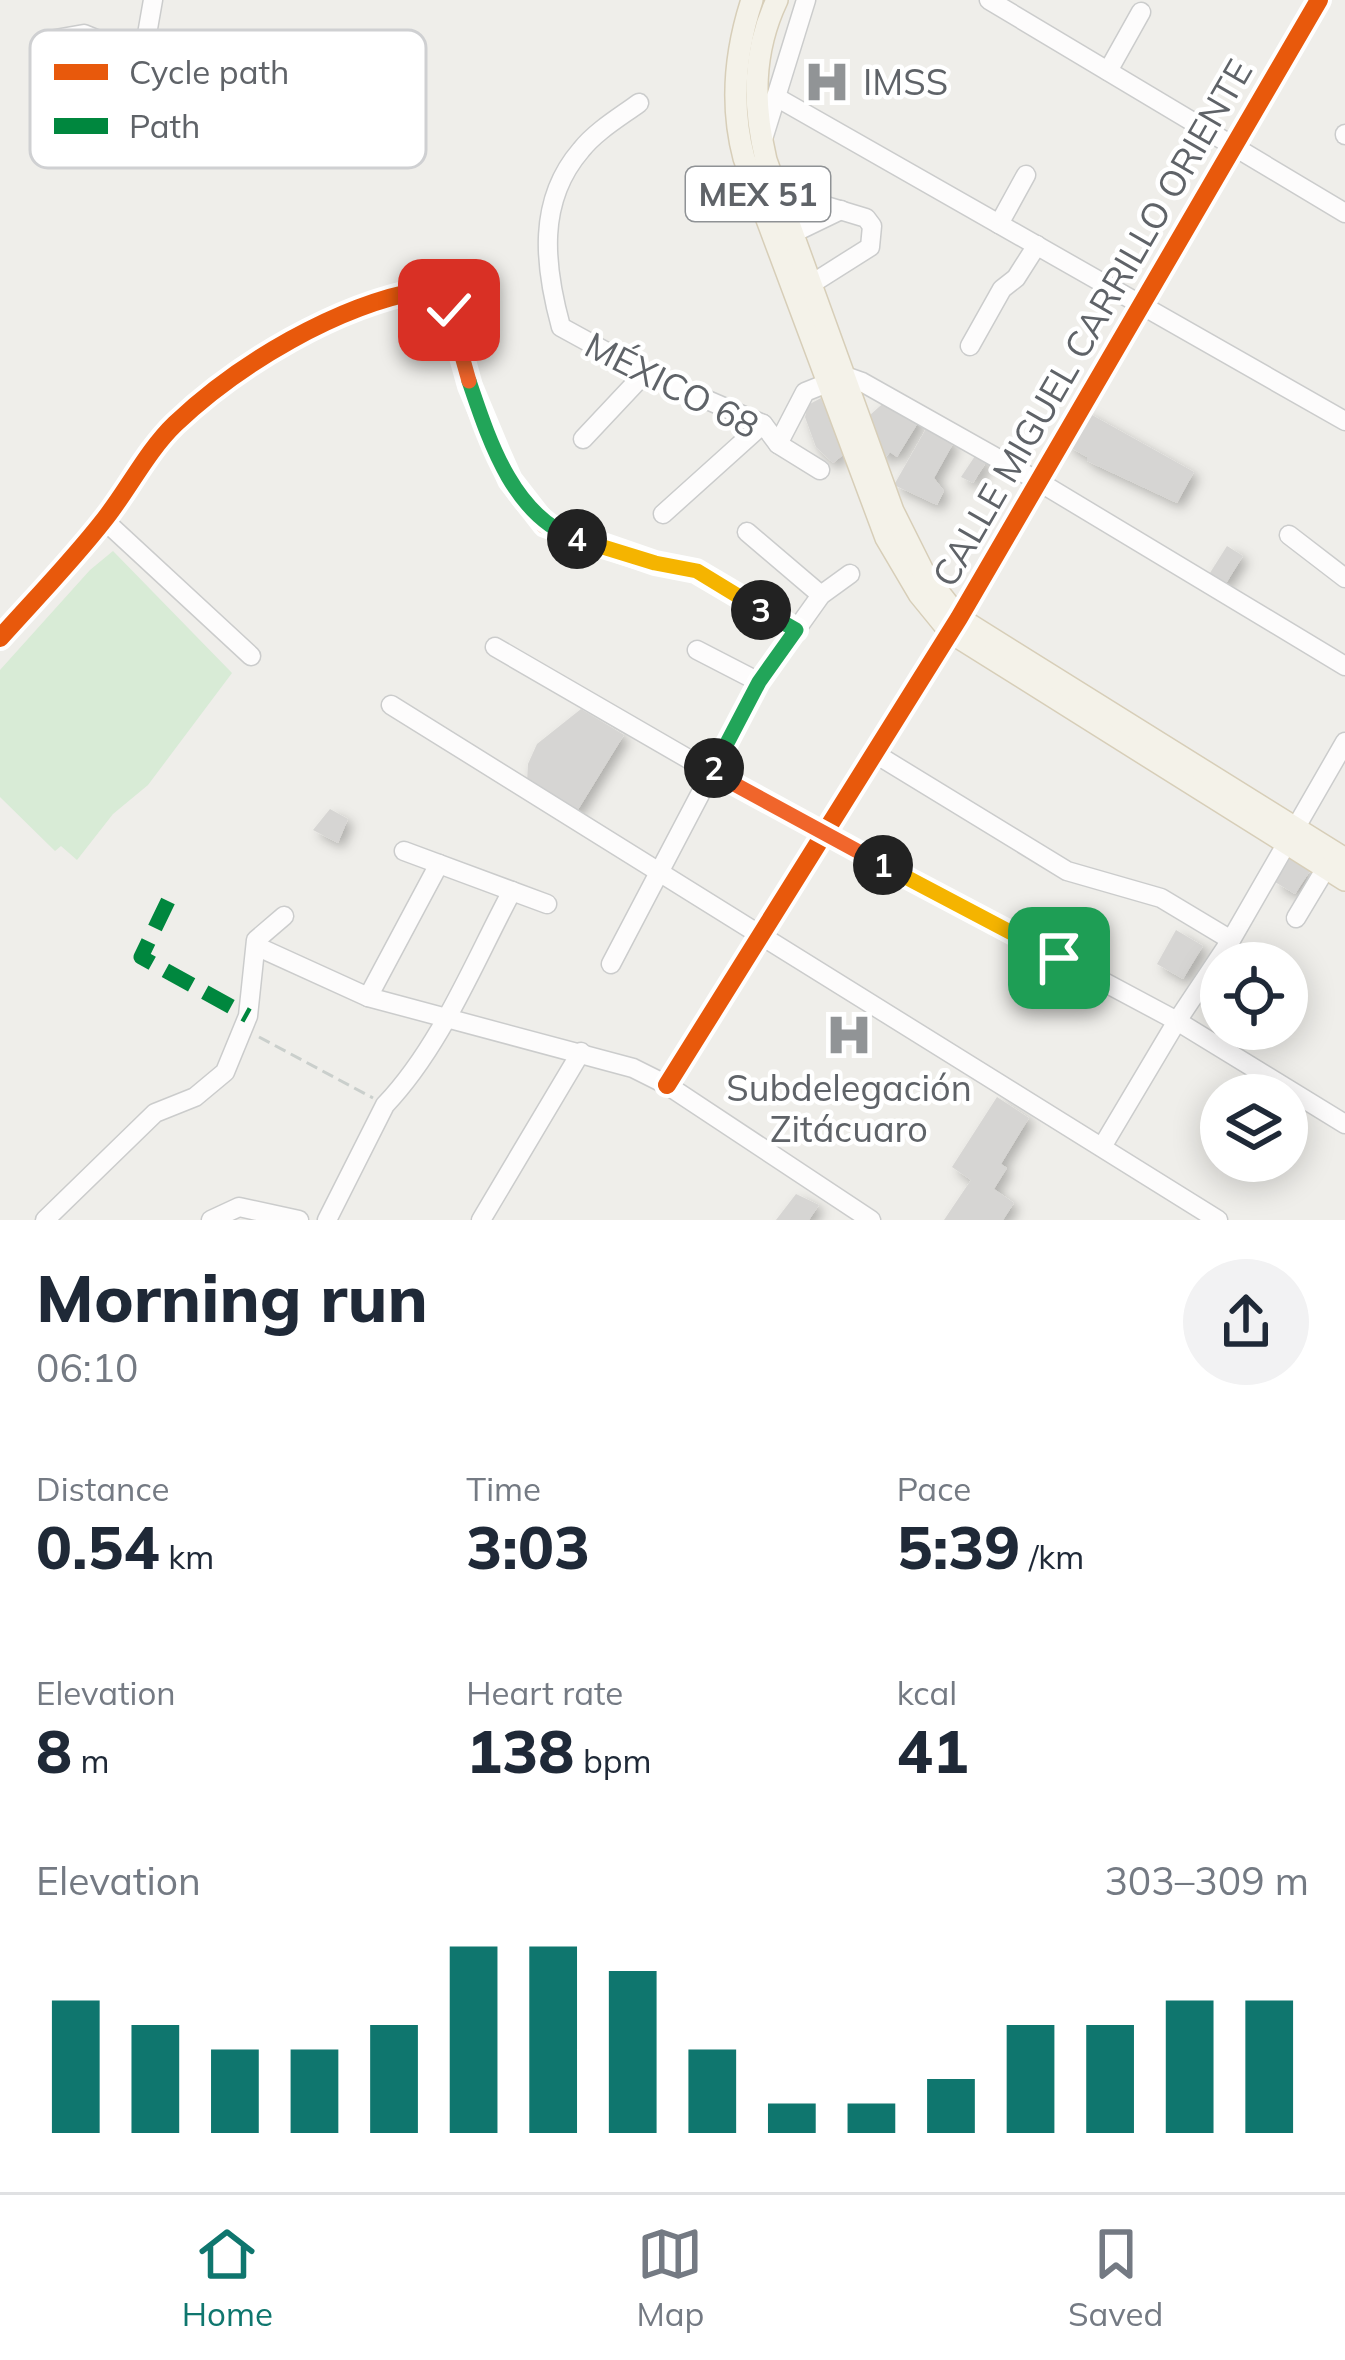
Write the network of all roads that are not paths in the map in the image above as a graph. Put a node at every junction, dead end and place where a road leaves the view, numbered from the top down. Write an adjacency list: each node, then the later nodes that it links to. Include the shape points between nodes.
1 (153, 0): 8 (street)
2 (752, 0): 19 (main road, MEX 51, via 735,108 744,158)
3 (777, 0): 12 (main road, MEX 51, via 756,77)
4 (806, 0): 10 (street)
5 (1319, 0): 13 (street, CALLE MIGUEL CARRILLO ORIENTE)
6 (995, 2): 9 (street)
7 (1141, 12): 9 (street)
8 (148, 30)
9 (1108, 71): 13 (street)
10 (776, 97): 12 (street); 18 (street)
11 (639, 103): 24 (street, MÉXICO 68, via 583,146 557,184 547,255 561,327)
12 (762, 143): 15 (main road, MEX 51)
13 (1232, 147): 17 (street); 22 (street, CALLE MIGUEL CARRILLO ORIENTE)
14 (1026, 175): 18 (street)
15 (777, 191): 16 (street); 19 (main road, MEX 51)
16 (841, 210): 19 (street); 21 (street, via 866,218 870,247)
17 (1345, 213)
18 (999, 224): 20 (street)
19 (784, 237): 21 (main road, MEX 51)
20 (1036, 245): 22 (street); 23 (street)
21 (804, 289): 25 (main road, MEX 51)
22 (1139, 304): 26 (street); 31 (street, CALLE MIGUEL CARRILLO ORIENTE)
23 (970, 346)
24 (645, 373): 27 (street, MÉXICO 68); 28 (street)
25 (838, 378): 29 (street, via 805,392); 31 (street, via 862,382); 39 (main road, MEX 51, via 907,541)
26 (1345, 421)
27 (763, 424): 29 (street, MÉXICO 68); 32 (street)
28 (584, 439)
29 (778, 444): 30 (street, MÉXICO 68)
30 (820, 470)
31 (1036, 480): 39 (street, CALLE MIGUEL CARRILLO ORIENTE); 45 (street)
32 (663, 514)
33 (104, 520): 40 (street, via 172,427 236,374 380,298 423,290 449,310 510,480 545,525 697,571); 41 (street); 44 (street)
34 (747, 532): 38 (street)
35 (1289, 535): 37 (street)
36 (850, 574): 38 (street)
37 (1345, 578)
38 (820, 596): 40 (street)
39 (955, 625): 49 (street, CALLE MIGUEL CARRILLO ORIENTE); 52 (main road, MEX 51)
40 (796, 630): 46 (street)
41 (0, 638)
42 (495, 646): 50 (street)
43 (697, 650): 46 (street)
44 (251, 656)
45 (1345, 666)
46 (759, 682): 50 (street)
47 (392, 705): 56 (street)
48 (1345, 742): 52 (street)
49 (874, 753): 51 (street, CALLE MIGUEL CARRILLO ORIENTE); 62 (street, via 1067,871 1161,898)
50 (712, 772): 51 (street); 56 (street)
51 (825, 834): 61 (street, CALLE MIGUEL CARRILLO ORIENTE); 67 (street)
52 (1289, 836): 55 (main road, MEX 51); 62 (street)
53 (404, 851): 54 (street)
54 (439, 864): 57 (street); 65 (street)
55 (1338, 869): 60 (street)
56 (657, 873): 61 (street); 64 (street)
57 (512, 891): 58 (street); 66 (street)
58 (547, 904)
59 (284, 916): 63 (street)
60 (1296, 918)
61 (760, 938): 69 (street, CALLE MIGUEL CARRILLO ORIENTE); 71 (street)
62 (1231, 940): 67 (street)
63 (256, 946): 65 (street); 72 (street, via 244,1029 225,1072 195,1097 155,1113)
64 (610, 964)
65 (368, 997): 66 (street)
66 (444, 1020): 68 (street); 75 (street, via 385,1105)
67 (1177, 1021): 70 (street); 71 (street)
68 (581, 1052): 69 (street); 76 (street)
69 (667, 1085): 77 (street)
70 (1345, 1124)
71 (1102, 1147): 78 (street)
72 (45, 1220)
73 (211, 1220): 74 (street, via 239,1207)
74 (299, 1220)
75 (326, 1220)
76 (481, 1220)
77 (871, 1220)
78 (1218, 1220)

